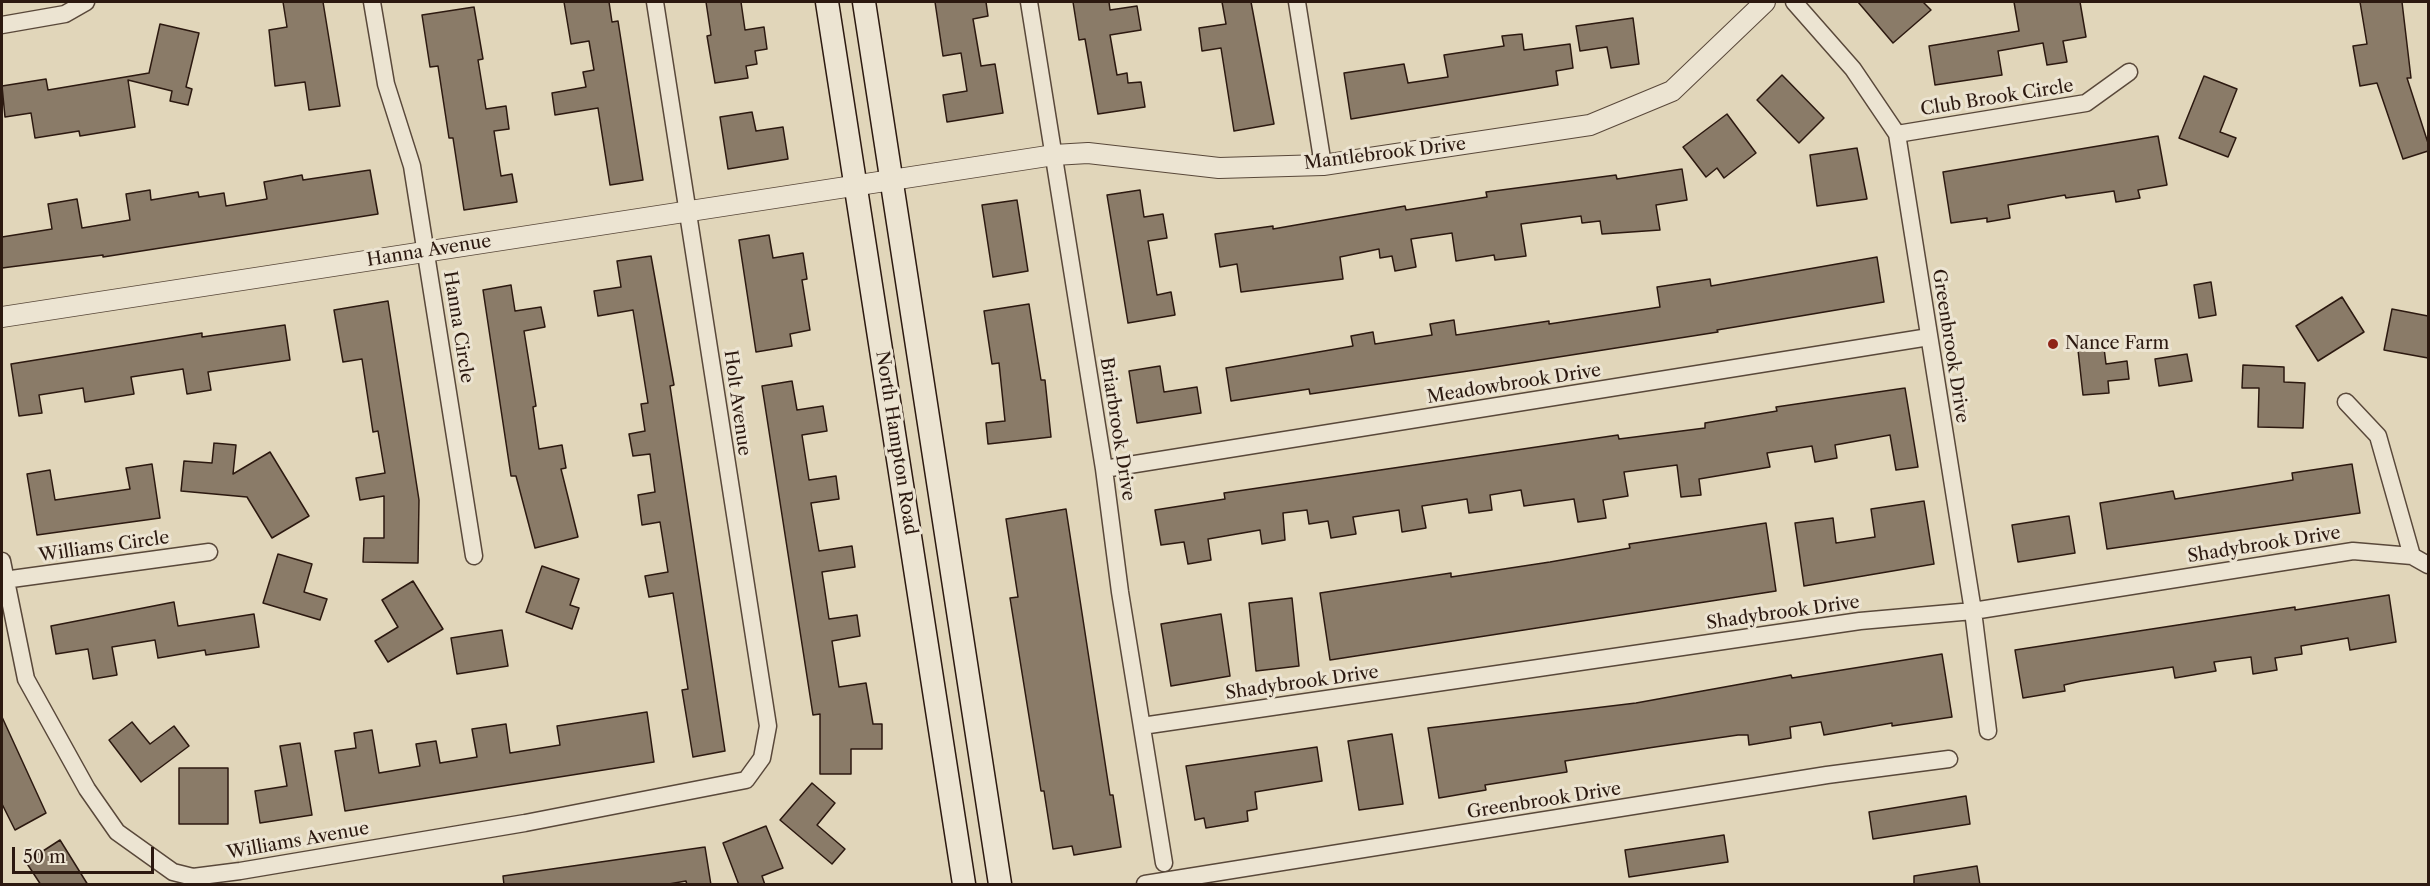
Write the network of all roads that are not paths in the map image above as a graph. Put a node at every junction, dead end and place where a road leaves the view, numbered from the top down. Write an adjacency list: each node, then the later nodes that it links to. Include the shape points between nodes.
1 (86, 2): 10 (street, via 65,14)
2 (372, 2): 18 (street, Hanna Circle, via 386,84 412,166)
3 (655, 2): 17 (street, Holt Avenue)
4 (827, 2): 16 (main road, North Hampton Road)
5 (864, 2): 15 (main road, North Hampton Road)
6 (1029, 2): 13 (street, Briarbrook Drive)
7 (1297, 2): 14 (street)
8 (1765, 2): 14 (street, Mantlebrook Drive, via 1672,92 1590,125)
9 (1794, 2): 12 (street, Greenbrook Drive, via 1853,69)
10 (2, 25)
11 (2129, 72): 12 (street, Club Brook Circle, via 2086,103)
12 (1897, 134): 20 (street, Greenbrook Drive)
13 (1054, 155): 14 (street, Mantlebrook Drive, via 1088,153 1219,168); 15 (street, Mantlebrook Drive); 22 (street, Briarbrook Drive)
14 (1323, 165)
15 (891, 180): 16 (street, Mantlebrook Drive); 36 (main road, North Hampton Road)
16 (856, 185): 17 (street, Hanna Avenue); 35 (main road, North Hampton Road)
17 (689, 211): 18 (street, Hanna Avenue); 33 (street, Holt Avenue, via 768,726 762,758 746,780)
18 (427, 252): 19 (street, Hanna Avenue); 24 (street, Hanna Circle)
19 (2, 317)
20 (1929, 337): 22 (street, Meadowbrook Drive); 29 (street, Greenbrook Drive)
21 (2346, 402): 25 (street, via 2378,436)
22 (1104, 469): 30 (street, Briarbrook Drive)
23 (209, 552): 28 (street, Williams Circle)
24 (474, 556)
25 (2412, 556): 27 (street, Shadybrook Drive); 29 (street, Shadybrook Drive, via 2353,551)
26 (2, 561): 28 (street, Williams Avenue)
27 (2428, 565)
28 (4, 580): 33 (street, Williams Avenue, via 26,679 87,789 117,832 173,872 194,877 240,871 525,823)
29 (1972, 611): 30 (street, Shadybrook Drive, via 1860,621); 31 (street, Greenbrook Drive)
30 (1142, 726): 34 (street, Briarbrook Drive)
31 (1988, 731)
32 (1949, 759): 37 (street, Greenbrook Drive, via 1827,775)
33 (720, 784)
34 (1164, 863)
35 (963, 885)
36 (1000, 885)
37 (1145, 885)

